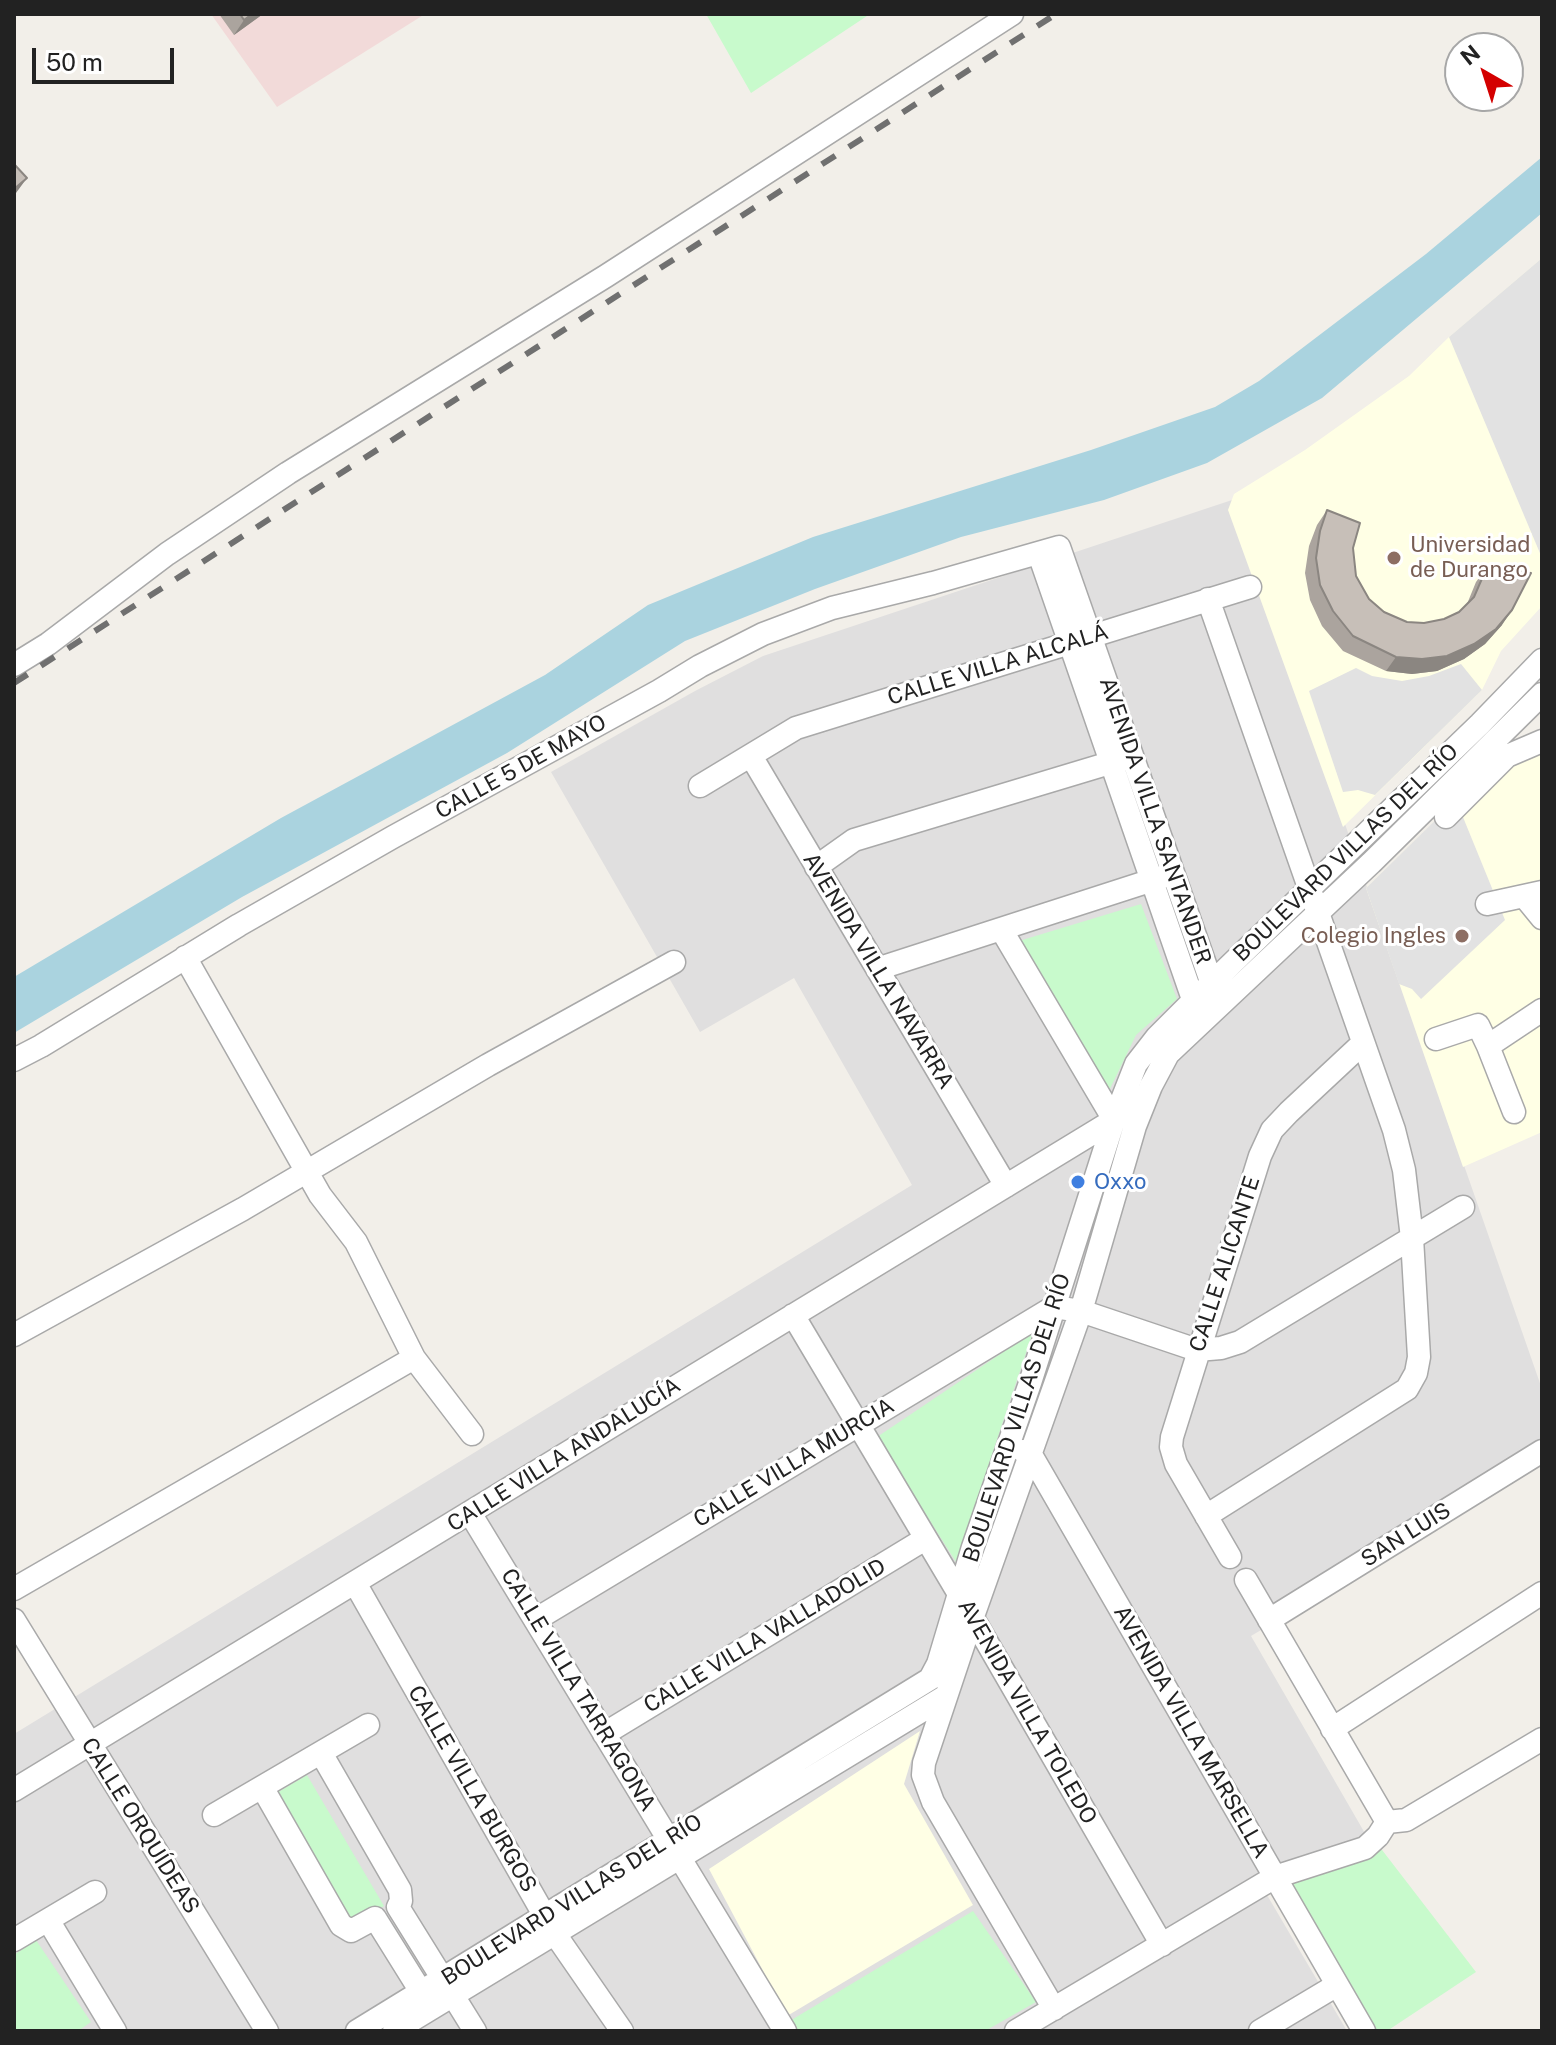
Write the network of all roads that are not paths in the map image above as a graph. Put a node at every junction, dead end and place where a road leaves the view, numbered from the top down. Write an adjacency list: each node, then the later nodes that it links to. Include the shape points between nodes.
1 (1012, 14): 7 (street, via 619,268 288,473)
2 (1049, 551): 5 (street, AVENIDA VILLA SANTANDER); 23 (street, CALLE 5 DE MAYO, via 832,608 763,634)
3 (1250, 587): 4 (street, CALLE VILLA ALCALÁ)
4 (1208, 599): 5 (street, CALLE VILLA ALCALÁ); 17 (street)
5 (1080, 640): 10 (street, CALLE VILLA ALCALÁ, via 796,728); 11 (street, AVENIDA VILLA SANTANDER)
6 (1542, 660): 17 (street, BOULEVARD VILLAS DEL RÍO)
7 (14, 665)
8 (1542, 694): 20 (street, BOULEVARD VILLAS DEL RÍO)
9 (1542, 741): 13 (street, via 1507,756)
10 (751, 756): 12 (street, CALLE VILLA ALCALÁ); 14 (street, AVENIDA VILLA NAVARRA)
11 (1122, 759): 14 (street, via 854,840); 15 (street, AVENIDA VILLA SANTANDER); 16 (street)
12 (700, 786)
13 (1446, 817)
14 (816, 867): 25 (street, AVENIDA VILLA NAVARRA)
15 (1173, 874): 16 (street); 26 (street, AVENIDA VILLA SANTANDER)
16 (1151, 881): 22 (street); 27 (street)
17 (1308, 889): 20 (street); 26 (street, BOULEVARD VILLAS DEL RÍO)
18 (1533, 894): 19 (street); 21 (street)
19 (1487, 904)
20 (1317, 914): 26 (street, BOULEVARD VILLAS DEL RÍO); 30 (street)
21 (1542, 918)
22 (1001, 929): 25 (street); 34 (street)
23 (185, 957): 32 (street, CALLE 5 DE MAYO); 35 (street)
24 (674, 962): 35 (street)
25 (877, 969): 36 (street, AVENIDA VILLA NAVARRA)
26 (1215, 994): 27 (street, BOULEVARD VILLAS DEL RÍO)
27 (1197, 1010): 34 (street, BOULEVARD VILLAS DEL RÍO, via 1157,1037 1136,1064)
28 (1542, 1010): 31 (street)
29 (1436, 1039): 31 (street, via 1475,1019)
30 (1363, 1043): 38 (street, via 1404,1170); 43 (street, CALLE ALICANTE, via 1272,1130)
31 (1488, 1046): 33 (street)
32 (14, 1060)
33 (1514, 1112)
34 (1124, 1123): 36 (street, CALLE VILLA ANDALUCÍA); 39 (street, BOULEVARD VILLAS DEL RÍO); 40 (street, BOULEVARD VILLAS DEL RÍO)
35 (307, 1171): 42 (street); 44 (street, via 356,1242)
36 (1006, 1186): 41 (street, CALLE VILLA ANDALUCÍA)
37 (1463, 1207): 38 (street)
38 (1412, 1238): 43 (street, via 1240,1342); 51 (street, via 1419,1357 1407,1389)
39 (1054, 1307): 40 (street); 45 (street, CALLE VILLA MURCIA); 47 (street, BOULEVARD VILLAS DEL RÍO)
40 (1081, 1311): 43 (street); 49 (street, BOULEVARD VILLAS DEL RÍO)
41 (793, 1315): 45 (street, AVENIDA VILLA TOLEDO); 50 (street, CALLE VILLA ANDALUCÍA)
42 (14, 1335)
43 (1197, 1350): 51 (street, CALLE ALICANTE, via 1171,1447)
44 (414, 1358): 46 (street); 56 (street)
45 (859, 1424): 52 (street, AVENIDA VILLA TOLEDO); 61 (street, CALLE VILLA MURCIA)
46 (472, 1434)
47 (1008, 1445): 49 (street); 58 (street, BOULEVARD VILLAS DEL RÍO)
48 (1542, 1451): 62 (street, SAN LUIS)
49 (1030, 1453): 59 (street, BOULEVARD VILLAS DEL RÍO); 75 (street, AVENIDA VILLA MARSELLA)
50 (470, 1513): 55 (street, CALLE VILLA ANDALUCÍA); 61 (street, CALLE VILLA TARRAGONA)
51 (1206, 1516): 53 (street, CALLE ALICANTE)
52 (925, 1539): 58 (street, AVENIDA VILLA TOLEDO); 66 (street, CALLE VILLA VALLADOLID)
53 (1230, 1557)
54 (1246, 1580): 62 (street)
55 (355, 1583): 68 (street, CALLE VILLA ANDALUCÍA); 78 (street, CALLE VILLA BURGOS)
56 (14, 1589)
57 (1542, 1593): 65 (street)
58 (959, 1594): 59 (street, AVENIDA VILLA TOLEDO); 74 (street, BOULEVARD VILLAS DEL RÍO, via 930,1679)
59 (972, 1619): 63 (street, BOULEVARD VILLAS DEL RÍO); 80 (street, AVENIDA VILLA TOLEDO)
60 (14, 1620): 68 (street, CALLE ORQUÍDEAS)
61 (535, 1620): 66 (street, CALLE VILLA TARRAGONA)
62 (1269, 1620): 65 (street)
63 (946, 1696): 74 (street, BOULEVARD VILLAS DEL RÍO); 84 (street, via 924,1763 926,1786)
64 (368, 1725): 69 (street)
65 (1332, 1729): 73 (street)
66 (604, 1734): 74 (street, CALLE VILLA TARRAGONA)
67 (1542, 1739): 73 (street, via 1406,1820)
68 (89, 1744): 71 (street, CALLE VILLA ANDALUCÍA); 86 (street, CALLE ORQUÍDEAS)
69 (321, 1753): 70 (street); 82 (street, via 400,1890 398,1907)
70 (262, 1787): 72 (street); 83 (street, via 341,1925 351,1931 375,1918)
71 (14, 1790)
72 (214, 1815)
73 (1387, 1822): 75 (street, via 1365,1848)
74 (674, 1849): 78 (street, BOULEVARD VILLAS DEL RÍO); 91 (street, CALLE VILLA TARRAGONA)
75 (1275, 1877): 80 (street); 81 (street, AVENIDA VILLA MARSELLA)
76 (95, 1892): 77 (street)
77 (48, 1920): 79 (street); 85 (street)
78 (550, 1925): 82 (street, BOULEVARD VILLAS DEL RÍO); 90 (street, CALLE VILLA BURGOS)
79 (14, 1940)
80 (1162, 1945): 84 (street)
81 (1337, 1985): 93 (street); 94 (street, AVENIDA VILLA MARSELLA)
82 (447, 1988): 83 (street, BOULEVARD VILLAS DEL RÍO); 89 (street)
83 (426, 2000): 87 (street, BOULEVARD VILLAS DEL RÍO); 88 (street, BOULEVARD VILLAS DEL RÍO)
84 (1054, 2009): 92 (street)
85 (115, 2031)
86 (267, 2031)
87 (357, 2031)
88 (394, 2031)
89 (475, 2031)
90 (622, 2031)
91 (785, 2031)
92 (1016, 2031)
93 (1260, 2031)
94 (1364, 2031)

